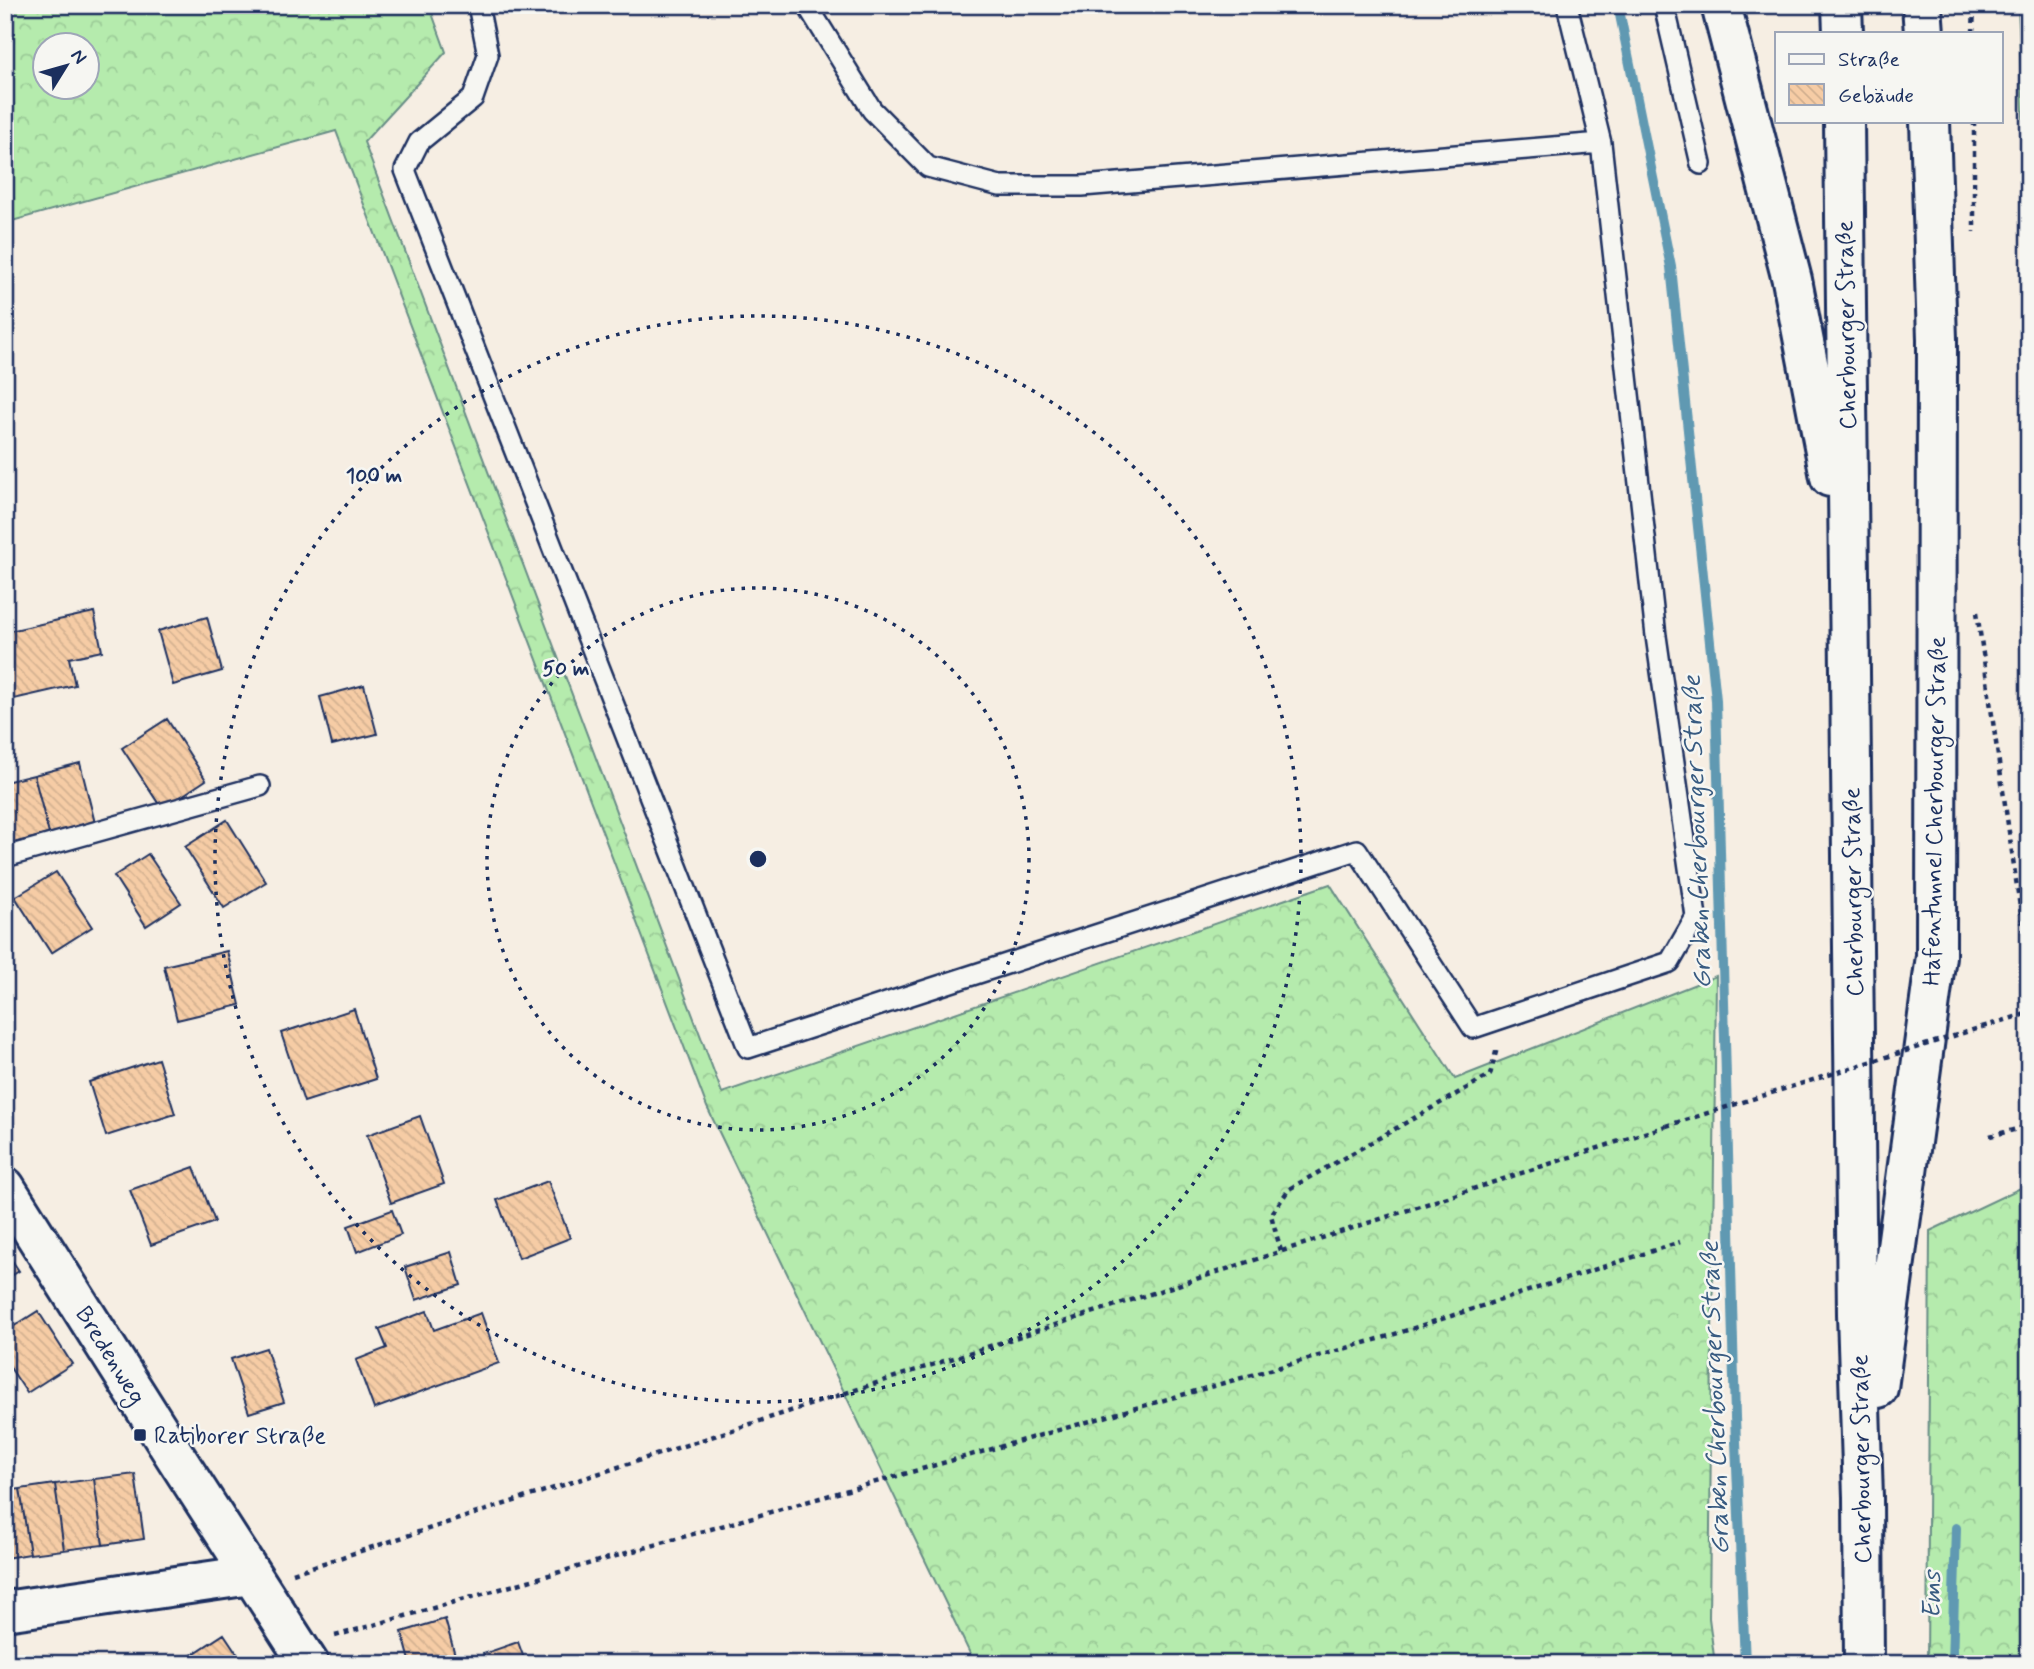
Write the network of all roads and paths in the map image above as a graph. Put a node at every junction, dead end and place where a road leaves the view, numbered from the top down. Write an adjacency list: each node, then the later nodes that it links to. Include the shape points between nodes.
1 (478, 5): 24 (lane, via 488,55 473,98 419,142 405,170 748,1048 1357,850 1473,1028)
2 (807, 5): 15 (lane, via 872,110 928,167 1000,186 1082,186)
3 (1567, 5): 15 (lane)
4 (1664, 5): 16 (lane)
5 (1721, 5): 18 (main road, via 1793,280)
6 (1842, 5): 9 (main road)
7 (1922, 5): 10 (main road)
8 (1974, 5): 11 (path)
9 (1843, 32)
10 (1924, 32)
11 (1973, 32)
12 (1844, 122): 18 (main road, Cherbourger Straße)
13 (1930, 122): 30 (main road, Hafentunnel Cherbourger Straße, via 1937,339 1936,956)
14 (1974, 122): 17 (path)
15 (1601, 143): 24 (lane, via 1656,636 1696,917 1670,962)
16 (1701, 164)
17 (1975, 244)
18 (1849, 579): 30 (main road, Cherbourger Straße)
19 (1977, 612): 22 (path)
20 (260, 786): 21 (lane)
21 (5, 857)
22 (2029, 969)
23 (2029, 1013): 29 (path, bridge)
24 (1505, 1017): 29 (path, via 1490,1075 1289,1189 1271,1215)
25 (2029, 1126): 26 (path)
26 (1990, 1136)
27 (5, 1187): 31 (main road, Bredenweg)
28 (1680, 1242): 33 (path, via 1389,1336)
29 (1281, 1251): 31 (path, via 283,1576)
30 (1863, 1497): 34 (main road, Cherbourger Straße)
31 (251, 1575): 32 (main road); 33 (main road, Bredenweg)
32 (5, 1611)
33 (303, 1655)
34 (1864, 1664)

